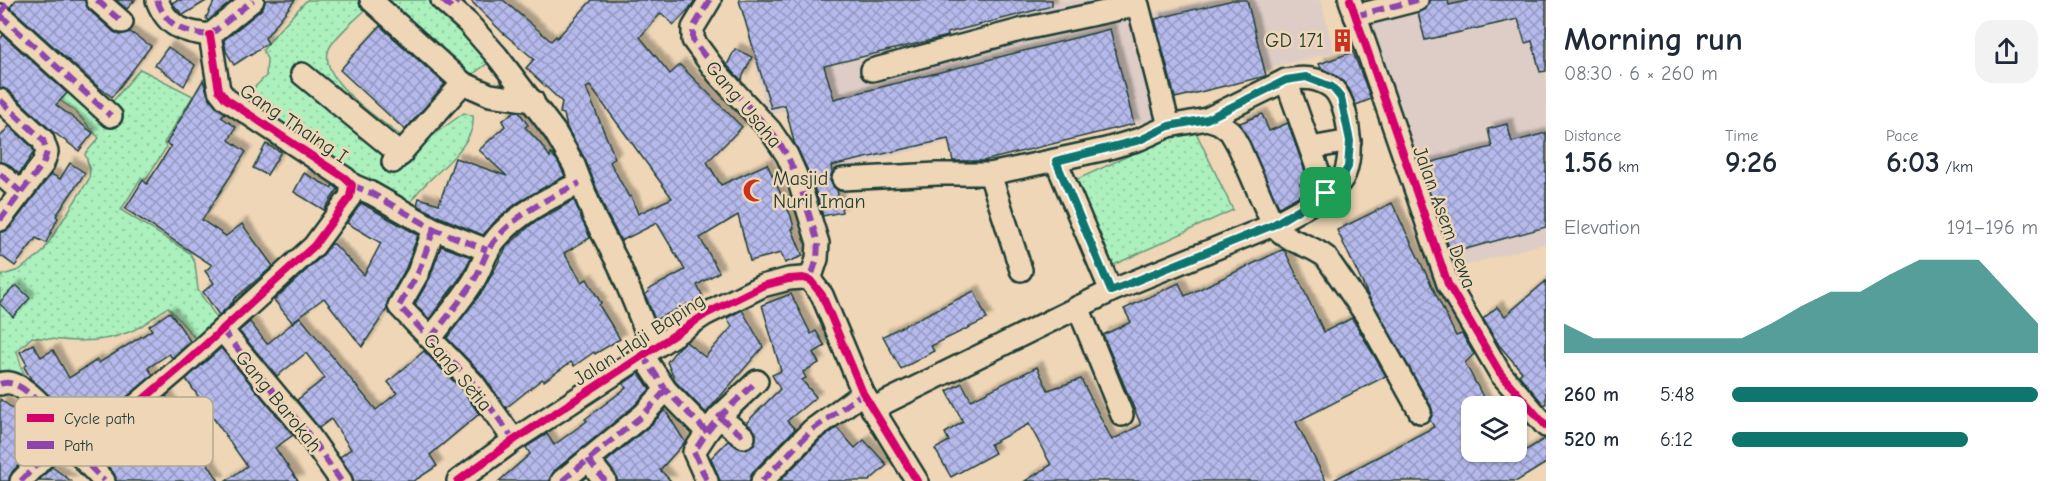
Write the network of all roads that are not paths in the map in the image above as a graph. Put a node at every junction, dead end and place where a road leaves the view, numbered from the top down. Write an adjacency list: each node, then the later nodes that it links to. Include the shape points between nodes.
1 (10, 0): 11 (street)
2 (97, 0): 12 (street)
3 (157, 0): 13 (street, via 173,25)
4 (371, 0): 17 (street)
5 (710, 0): 38 (street, Gang Usaha, via 693,28 693,40 787,155 818,243)
6 (1417, 0): 10 (street)
7 (1147, 1): 14 (street); 22 (street)
8 (247, 2): 13 (street)
9 (451, 2): 19 (street)
10 (1353, 8): 53 (street, Jalan Asem Dewa, via 1448,284 1500,373)
11 (0, 15): 20 (street)
12 (122, 22)
13 (210, 35): 30 (street, Gang Thaing I, via 219,90 226,99)
14 (872, 70)
15 (302, 74): 17 (street, via 397,158)
16 (1286, 80): 21 (street); 23 (street, via 1306,77 1332,87 1341,98); 24 (street)
17 (463, 83): 19 (street, via 490,95)
18 (0, 100): 31 (street, via 46,147 46,158)
19 (533, 101): 29 (street, via 560,140)
20 (111, 116)
21 (1207, 119): 22 (street); 34 (street, via 1230,131)
22 (1169, 126): 25 (street, via 1140,140)
23 (1350, 141): 24 (street); 32 (street, via 1348,167)
24 (1311, 148): 32 (street)
25 (1056, 161): 27 (street); 39 (street)
26 (0, 174): 31 (street)
27 (990, 174): 28 (street); 37 (street)
28 (843, 179)
29 (580, 183): 36 (street, via 508,227); 43 (street, via 619,265)
30 (352, 185): 35 (street, via 372,192); 41 (street, Gang Thaing I, via 350,197 314,246)
31 (21, 192): 33 (street)
32 (1326, 193): 34 (street)
33 (0, 220)
34 (1273, 225): 39 (street); 50 (street, via 1290,239 1326,257 1366,315)
35 (434, 229): 36 (street); 42 (street, Gang Setia, via 418,273 399,306)
36 (487, 250): 42 (street, via 473,281)
37 (1021, 270)
38 (810, 280): 43 (street, Jalan Haji Baping, via 789,279 762,286 706,314); 49 (street, via 825,302)
39 (1111, 291): 40 (street)
40 (1078, 307): 49 (street); 51 (street)
41 (222, 330): 48 (street, Gang Barokah); 61 (street, Gang Barokah, via 306,431)
42 (431, 338): 55 (street, Gang Setia, via 473,383)
43 (647, 351): 46 (street); 55 (street, Jalan Haji Baping)
44 (757, 381): 52 (street)
45 (0, 384): 47 (street, via 10,382)
46 (666, 390): 52 (street); 56 (street, via 643,415)
47 (32, 397)
48 (145, 397)
49 (867, 401): 66 (street, via 812,430); 67 (street)
50 (1420, 412)
51 (1122, 415)
52 (713, 424): 54 (street); 65 (street, via 694,452)
53 (1546, 426)
54 (744, 437)
55 (514, 440): 62 (street, Jalan Haji Baping)
56 (588, 459): 63 (street); 64 (street)
57 (35, 466): 59 (street)
58 (91, 466): 60 (street)
59 (21, 481)
60 (104, 481)
61 (341, 481)
62 (458, 481)
63 (562, 481)
64 (605, 481)
65 (707, 481)
66 (762, 481)
67 (917, 481)

